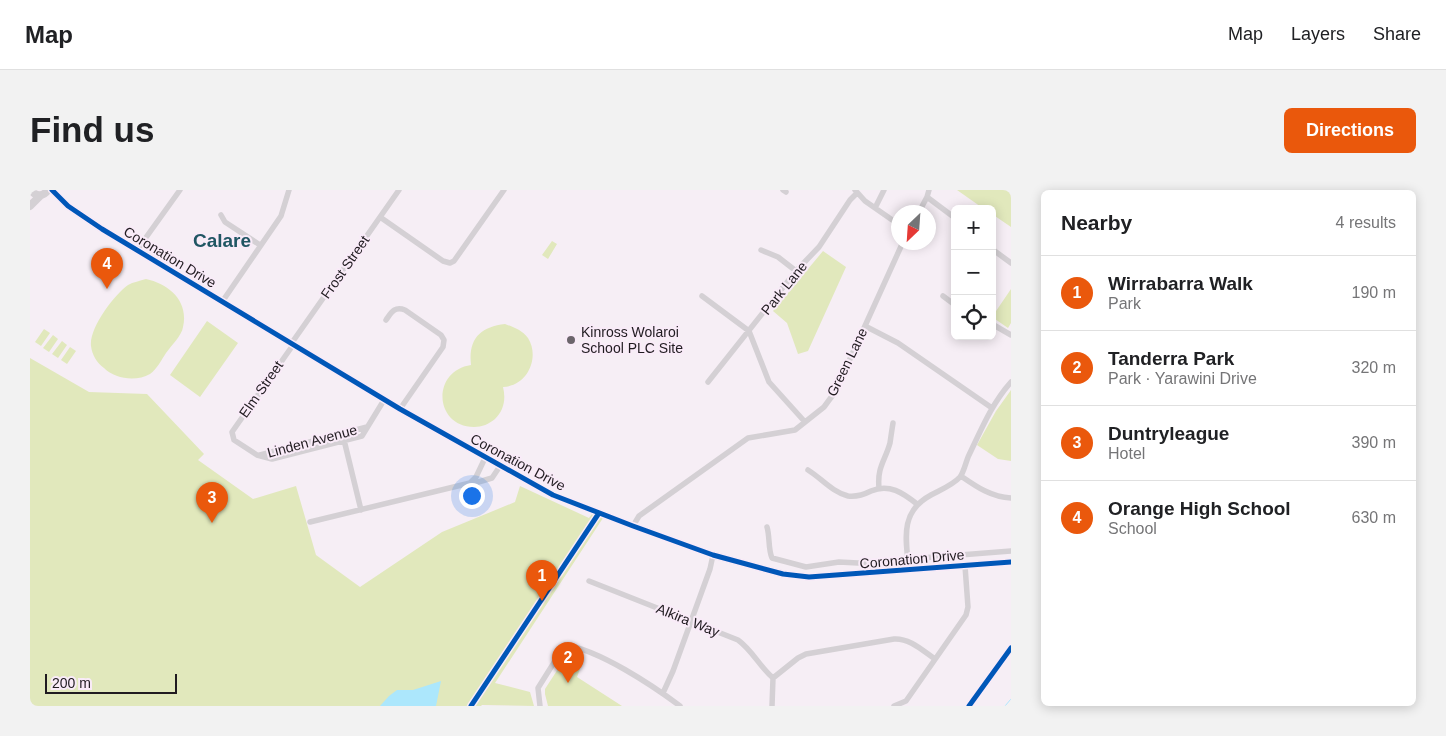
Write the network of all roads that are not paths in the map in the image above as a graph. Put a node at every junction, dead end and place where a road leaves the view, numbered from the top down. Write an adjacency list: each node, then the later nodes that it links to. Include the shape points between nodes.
1 (180, 190): 19 (street)
2 (289, 190): 18 (street, via 280,216)
3 (399, 190): 16 (street, Frost Street)
4 (504, 190): 16 (street, via 450,263)
5 (884, 190): 13 (street)
6 (929, 190): 10 (street)
7 (31, 191): 9 (highway)
8 (856, 192): 13 (street); 24 (street, Park Lane, via 818,247)
9 (46, 193): 12 (highway); 19 (main road, Coronation Drive)
10 (927, 197): 11 (street); 15 (street)
11 (923, 205)
12 (30, 206)
13 (875, 208): 17 (street)
14 (221, 215): 18 (street, via 225,222)
15 (951, 215)
16 (380, 217): 34 (street, Frost Street)
17 (891, 219)
18 (260, 245): 27 (street)
19 (137, 250): 27 (main road, Coronation Drive)
20 (761, 250): 24 (street, via 778,257)
21 (899, 250): 30 (street, Green Lane)
22 (993, 250): 23 (street)
23 (1011, 263)
24 (796, 271): 32 (street, Park Lane)
25 (702, 296): 32 (street)
26 (943, 296): 28 (street)
27 (222, 302): 34 (main road, Coronation Drive)
28 (951, 302)
29 (386, 320): 39 (street, via 398,308 405,310 444,340 443,347)
30 (865, 326): 38 (street, via 898,343); 40 (street, Green Lane, via 835,392 824,407)
31 (996, 326): 33 (street)
32 (749, 331): 35 (street, Park Lane); 40 (street, via 769,382)
33 (1011, 335)
34 (292, 345): 37 (main road, Coronation Drive); 44 (street, Elm Street)
35 (708, 382)
36 (1011, 382): 38 (street)
37 (384, 400): 39 (main road, Coronation Drive); 42 (street, Linden Avenue)
38 (992, 408): 50 (street)
39 (400, 409): 47 (main road, Coronation Drive)
40 (804, 422): 57 (street, Green Lane, via 789,432 748,438 639,516)
41 (893, 423): 52 (street, via 878,476)
42 (367, 427): 43 (street, Linden Avenue); 45 (street, Linden Avenue, via 362,436)
43 (342, 434): 45 (street); 46 (street, Linden Avenue)
44 (232, 435): 46 (street, Linden Avenue, via 234,440)
45 (344, 442): 46 (street, Linden Avenue, via 272,459); 55 (street)
46 (257, 455)
47 (486, 458): 48 (main road, Coronation Drive); 51 (street)
48 (500, 466): 51 (street, via 492,478); 57 (main road, Coronation Drive, via 553,495)
49 (808, 470): 52 (street, via 836,491 849,496)
50 (961, 476): 53 (street, via 982,491); 54 (street)
51 (470, 483): 55 (street)
52 (879, 488): 54 (street, via 897,490)
53 (1011, 498)
54 (917, 504): 61 (street, via 907,527)
55 (361, 510): 56 (street)
56 (310, 522)
57 (633, 526): 60 (main road, Coronation Drive)
58 (767, 527): 61 (street, via 772,558 801,566)
59 (1011, 550): 61 (street)
60 (713, 555): 64 (main road, Coronation Drive, via 783,574 808,577); 66 (street)
61 (908, 559): 64 (street)
62 (1011, 562): 63 (main road, Coronation Drive)
63 (964, 566): 64 (main road, Coronation Drive); 68 (street, via 966,615)
64 (909, 570)
65 (589, 581): 66 (street, Alkira Way)
66 (691, 621): 69 (street, Alkira Way, via 741,641); 70 (street)
67 (1011, 648): 75 (street)
68 (935, 659): 69 (street, via 910,642 897,638 806,654); 74 (street, via 906,701)
69 (773, 678): 73 (street)
70 (662, 693): 71 (street, via 599,656 565,645 538,688); 72 (street)
71 (540, 706)
72 (680, 706)
73 (772, 706)
74 (894, 706)
75 (969, 706)

